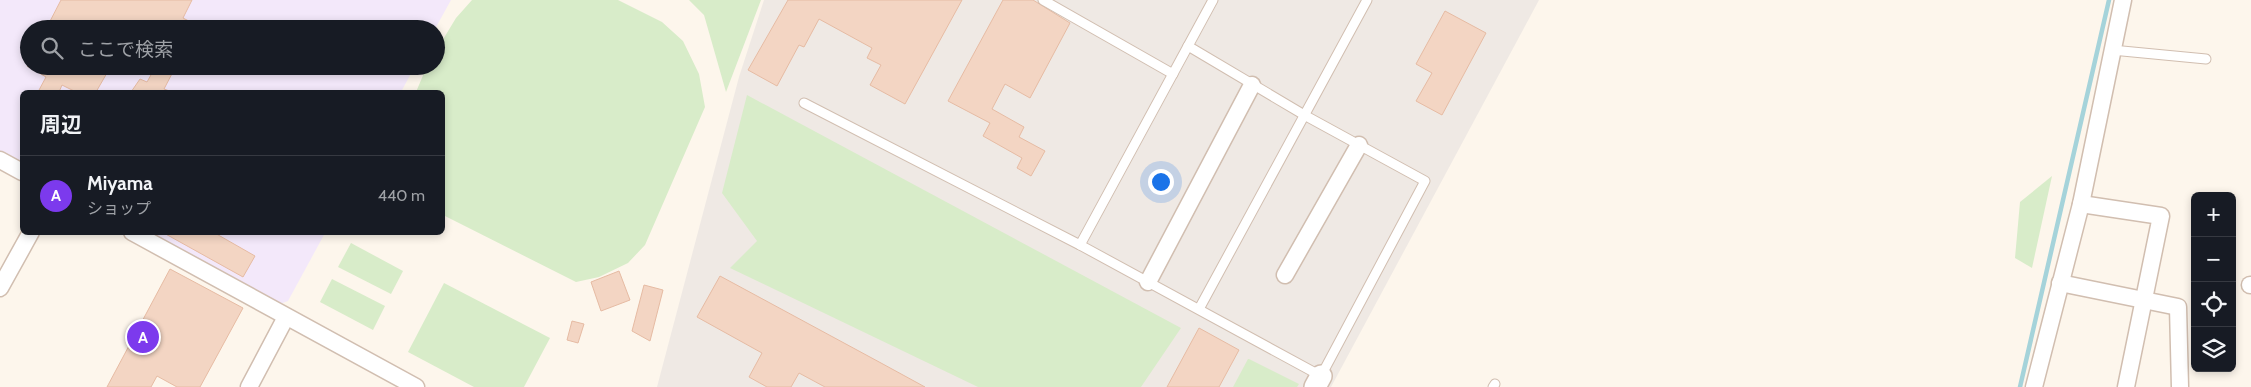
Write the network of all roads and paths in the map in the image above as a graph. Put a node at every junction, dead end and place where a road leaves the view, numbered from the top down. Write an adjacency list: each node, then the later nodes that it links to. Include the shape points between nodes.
1 (1044, 0): 8 (lane)
2 (1213, 0): 5 (lane)
3 (1367, 0): 11 (lane)
4 (2123, 0): 6 (street)
5 (1188, 46): 8 (lane); 9 (lane)
6 (2112, 50): 7 (lane); 15 (street)
7 (2206, 59)
8 (1173, 74): 18 (lane)
9 (1252, 85): 11 (lane); 20 (street)
10 (804, 103): 18 (lane)
11 (1306, 116): 12 (lane); 24 (lane)
12 (1359, 145): 19 (street); 26 (lane, via 1425,181)
13 (0, 160): 14 (street)
14 (20, 171)
15 (2080, 204): 21 (street); 23 (street, via 2161,216)
16 (29, 235): 22 (street)
17 (137, 235): 25 (street)
18 (1080, 244): 20 (lane)
19 (1285, 275)
20 (1148, 282): 24 (lane)
21 (2060, 283): 23 (street); 29 (street)
22 (0, 288)
23 (2142, 300): 30 (street); 31 (street, via 2178,307)
24 (1199, 309): 26 (lane)
25 (286, 317): 27 (street); 28 (street)
26 (1318, 382)
27 (249, 387)
28 (416, 387)
29 (2034, 387)
30 (2126, 387)
31 (2180, 387)

